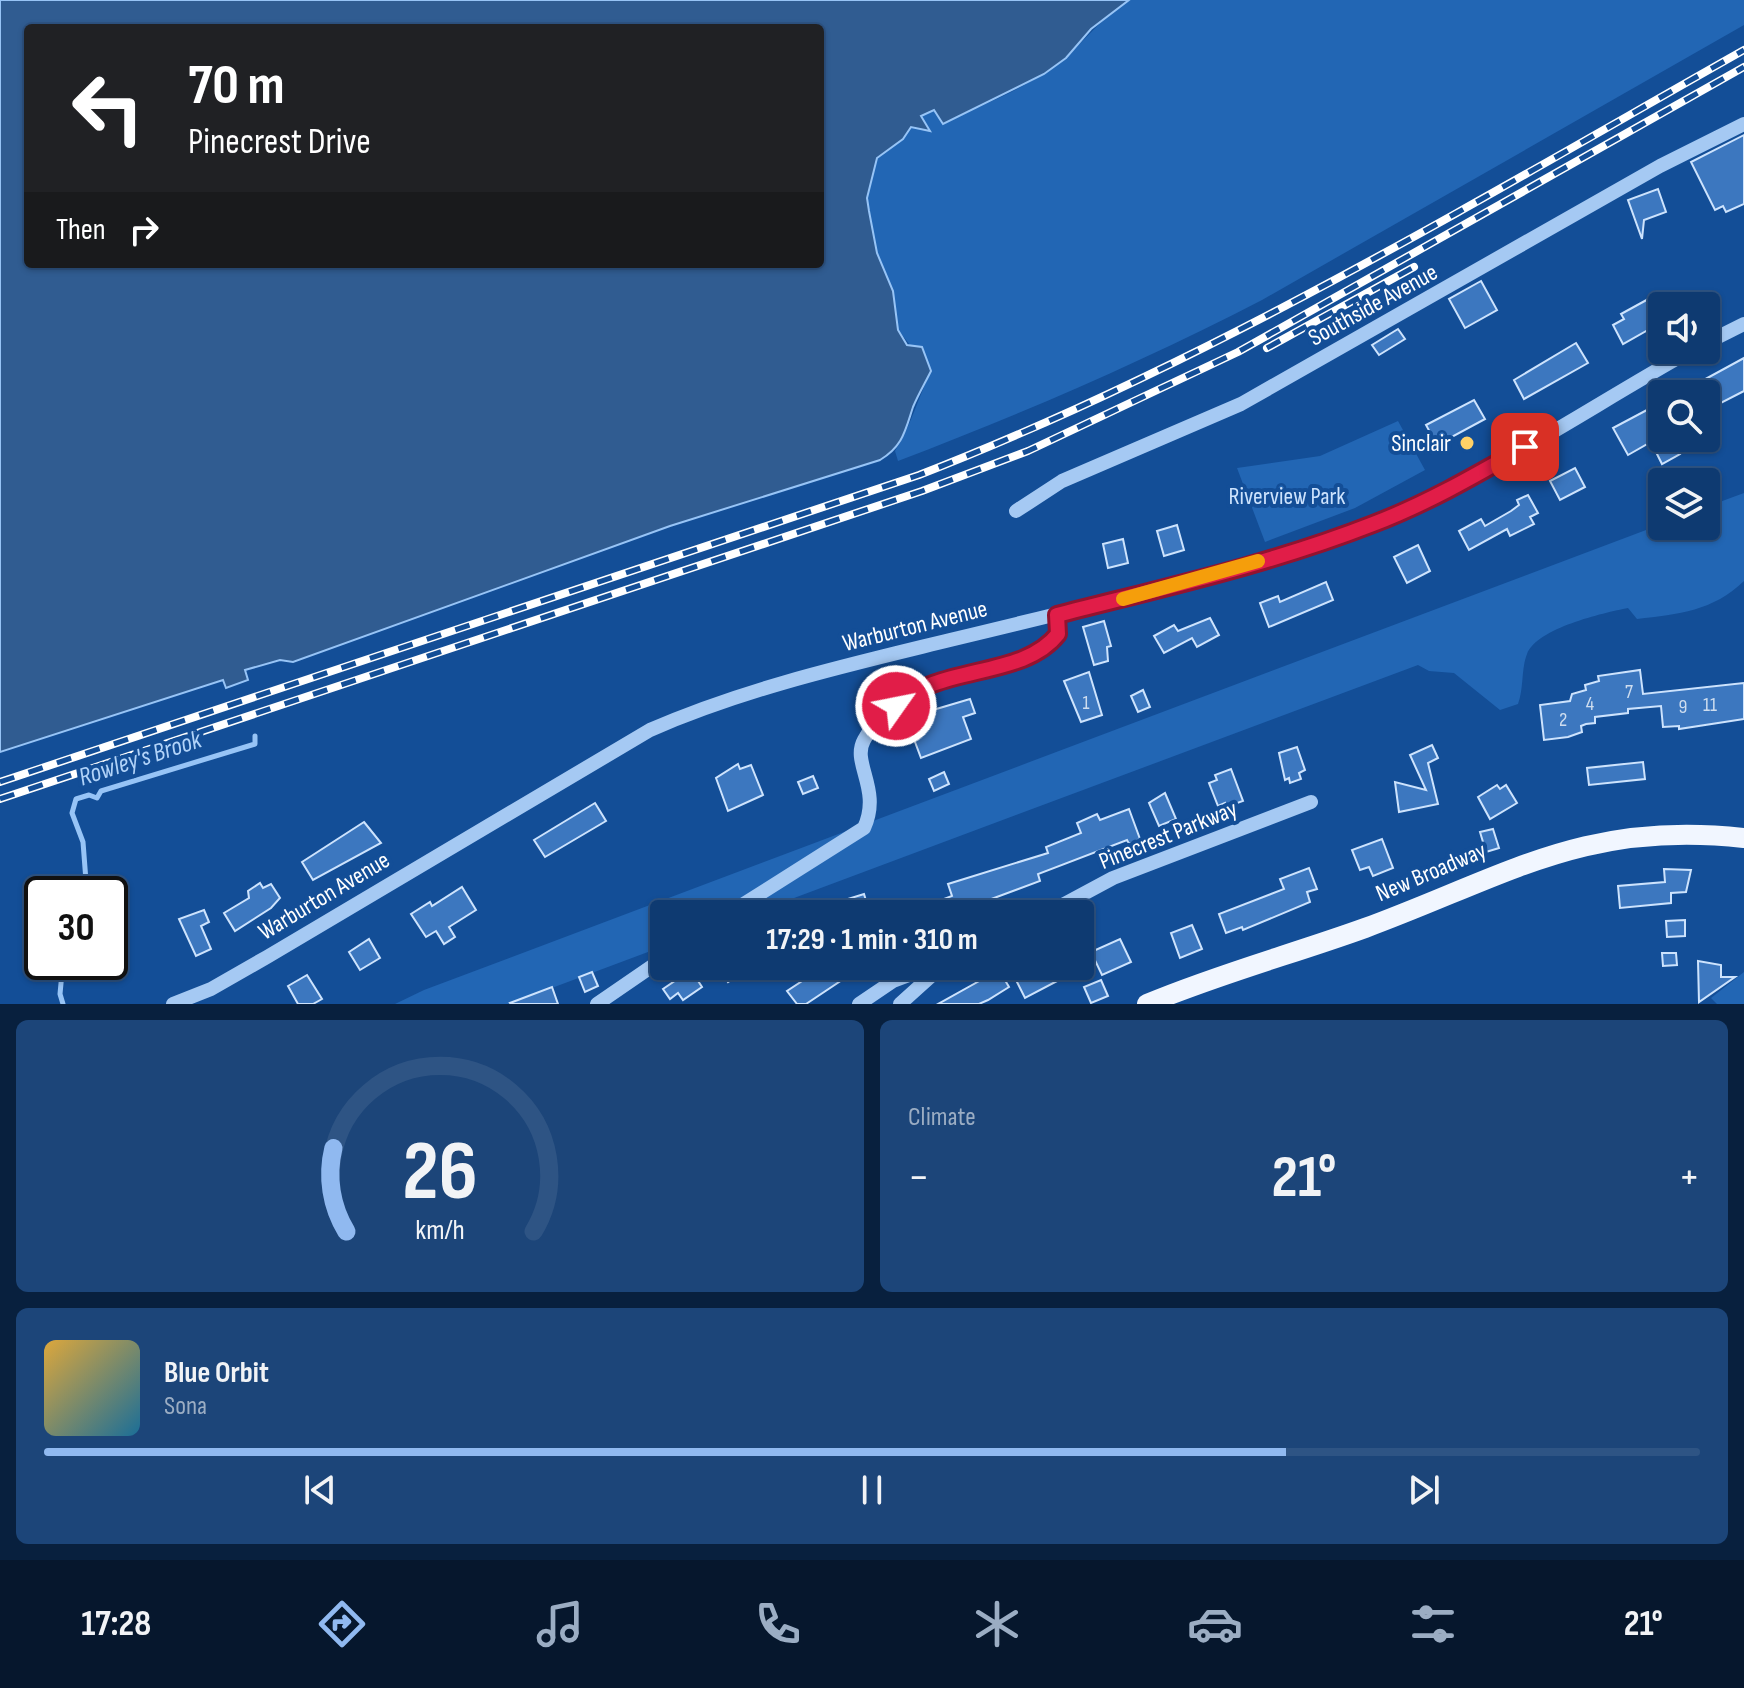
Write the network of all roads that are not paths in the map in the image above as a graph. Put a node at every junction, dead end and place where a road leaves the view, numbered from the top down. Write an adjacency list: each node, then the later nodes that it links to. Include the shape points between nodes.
1 (1744, 124): 5 (street, Southside Avenue, via 1660,166 1241,404 1062,481)
2 (1744, 324): 3 (street)
3 (1720, 336)
4 (1668, 364): 6 (street, Warburton Avenue, via 1479,474 1375,524)
5 (1016, 511)
6 (1057, 615): 9 (street, via 1058,634 1045,651 907,695 863,741 860,753 872,810 864,828); 14 (street, Warburton Avenue, via 713,702 662,725 211,989)
7 (1311, 802): 10 (street, Pinecrest Parkway, via 1113,878)
8 (1744, 838): 18 (main road, New Broadway, via 1648,834 1556,851 1386,920)
9 (750, 900)
10 (1072, 900)
11 (650, 968): 15 (street)
12 (896, 980): 16 (street)
13 (927, 980): 17 (street)
14 (173, 1004)
15 (597, 1004)
16 (859, 1004)
17 (900, 1004)
18 (1147, 1004)

